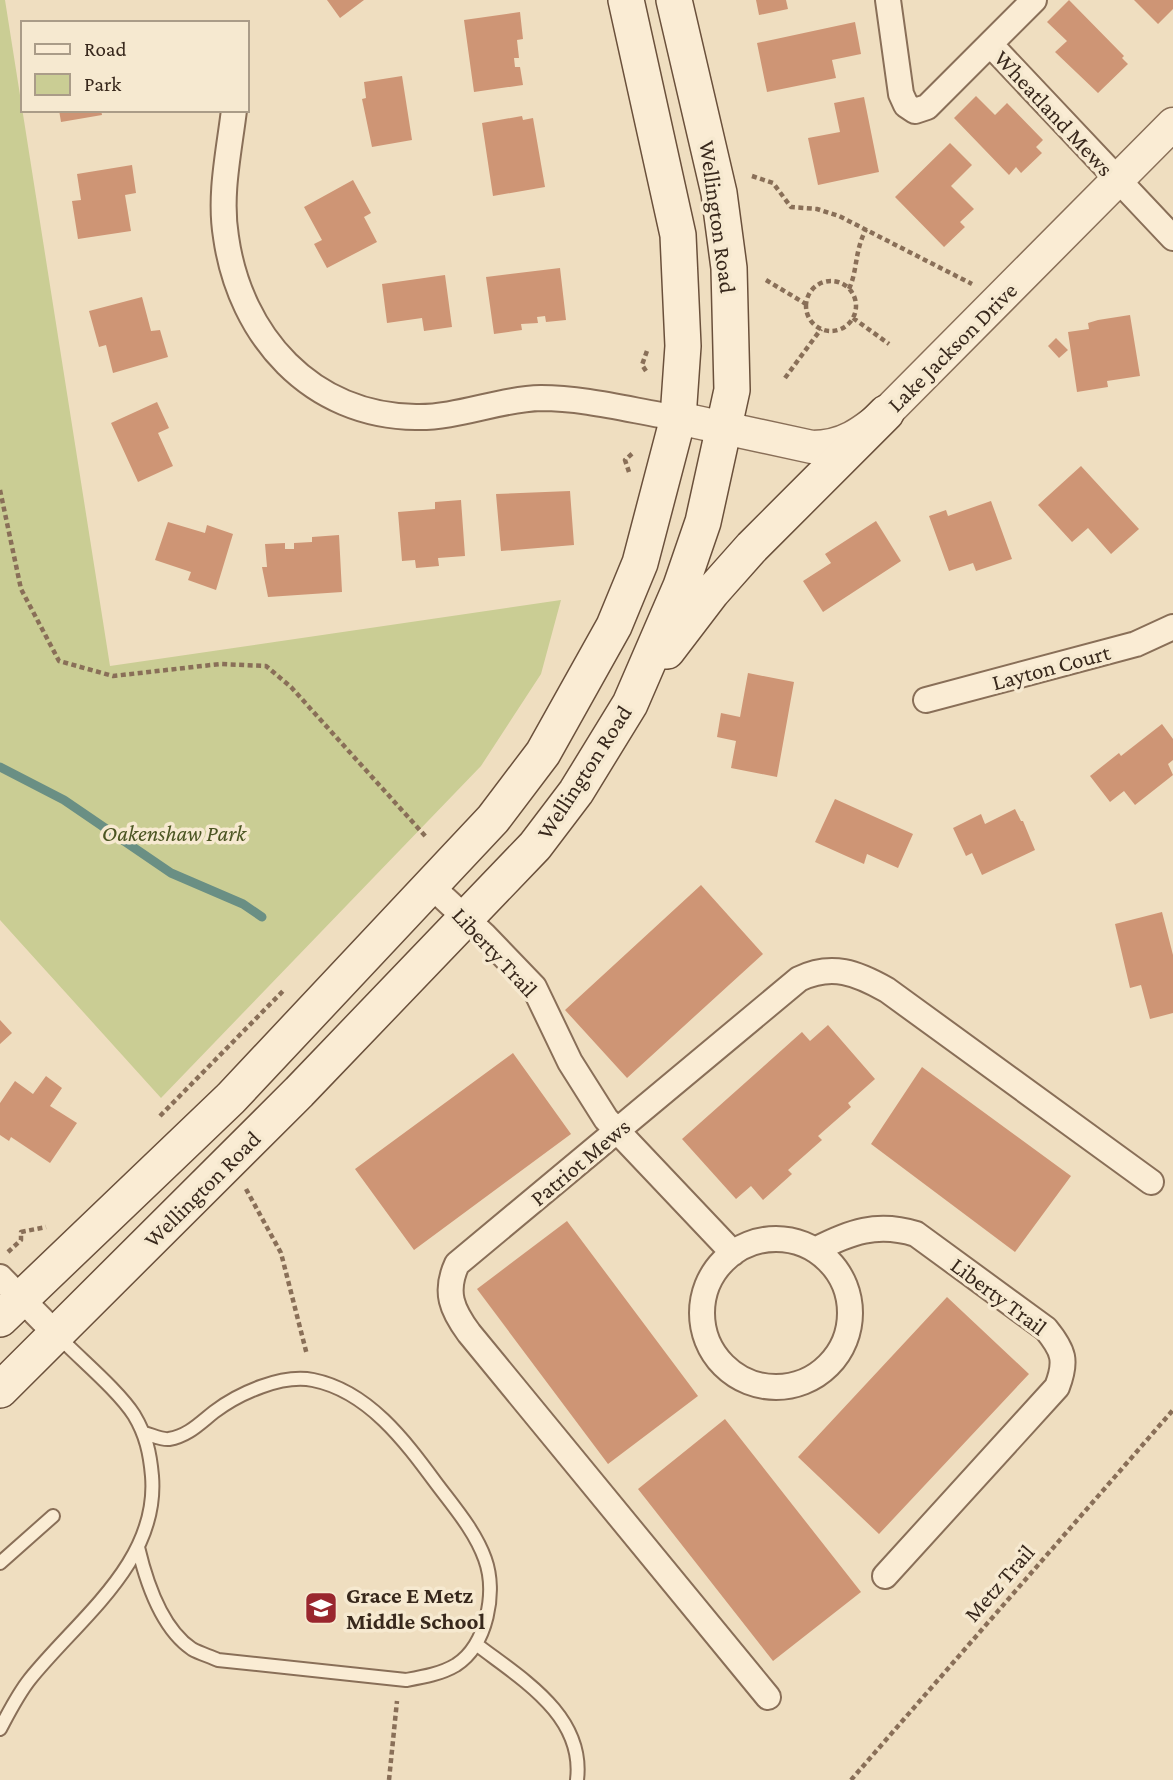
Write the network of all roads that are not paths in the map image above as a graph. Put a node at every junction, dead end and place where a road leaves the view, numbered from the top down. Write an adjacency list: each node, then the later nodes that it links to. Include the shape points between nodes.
1 (625, 0): 11 (main road, Wellington Road, via 678,234 683,346)
2 (674, 0): 12 (main road, Wellington Road, via 717,181 729,268 734,355)
3 (887, 0): 5 (street, Wheatland Mews, via 901,94 915,111 927,107)
4 (1034, 0): 5 (street, Wheatland Mews)
5 (990, 44): 8 (street, Wheatland Mews)
6 (234, 112): 11 (street, via 225,176 229,256 265,339 307,383 336,400 393,415 436,416 544,398)
7 (1173, 124): 8 (street, Lake Jackson Drive)
8 (1119, 181): 9 (street, Wheatland Mews); 10 (street, Lake Jackson Drive)
9 (1173, 238)
10 (886, 413): 12 (street, Lake Jackson Drive, via 851,440 834,446 787,443); 14 (main road, via 712,592)
11 (678, 418): 12 (street, Lake Jackson Drive); 16 (main road, Wellington Road, via 640,563 576,699 520,787)
12 (726, 428): 14 (main road, Wellington Road, via 703,522 681,586)
13 (1173, 627): 15 (street, Layton Court, via 1136,644)
14 (635, 692): 17 (main road, Wellington Road, via 558,816)
15 (926, 700)
16 (430, 886): 17 (street, Liberty Trail); 22 (main road, Wellington Road, via 231,1098)
17 (467, 919): 18 (street, Liberty Trail, via 534,987 570,1062); 23 (main road, Wellington Road)
18 (617, 1131): 19 (street, Patriot Mews, via 799,979 812,972 850,971 887,989); 21 (street, Liberty Trail); 31 (street, Patriot Mews, via 457,1264 450,1278 450,1303 469,1334)
19 (1151, 1182)
20 (815, 1250): 21 (street, via 778,1238 759,1240); 21 (street, via 830,1262 844,1287 850,1315 846,1335 826,1367 793,1385 773,1387 736,1376 710,1348 704,1329 705,1291 713,1273); 29 (street, Liberty Trail, via 870,1228 895,1227 916,1234 1046,1329 1058,1344 1065,1366 1056,1387)
21 (733, 1252)
22 (7, 1298): 23 (street)
23 (57, 1335): 24 (main road, Wellington Road); 25 (lane, via 132,1413)
24 (0, 1390)
25 (144, 1433): 27 (lane, via 153,1486); 30 (lane, via 167,1439 186,1434 232,1400 294,1380 314,1380 363,1401 419,1460 474,1536 486,1561 490,1590)
26 (53, 1516): 28 (lane)
27 (138, 1547): 30 (lane, via 146,1582 172,1627 191,1648 218,1660 400,1680 432,1675 457,1664); 32 (lane, via 122,1575 29,1681)
28 (0, 1563)
29 (885, 1576)
30 (476, 1644): 33 (lane, via 544,1696 562,1718 571,1740)
31 (768, 1697)
32 (0, 1729)
33 (577, 1780)

